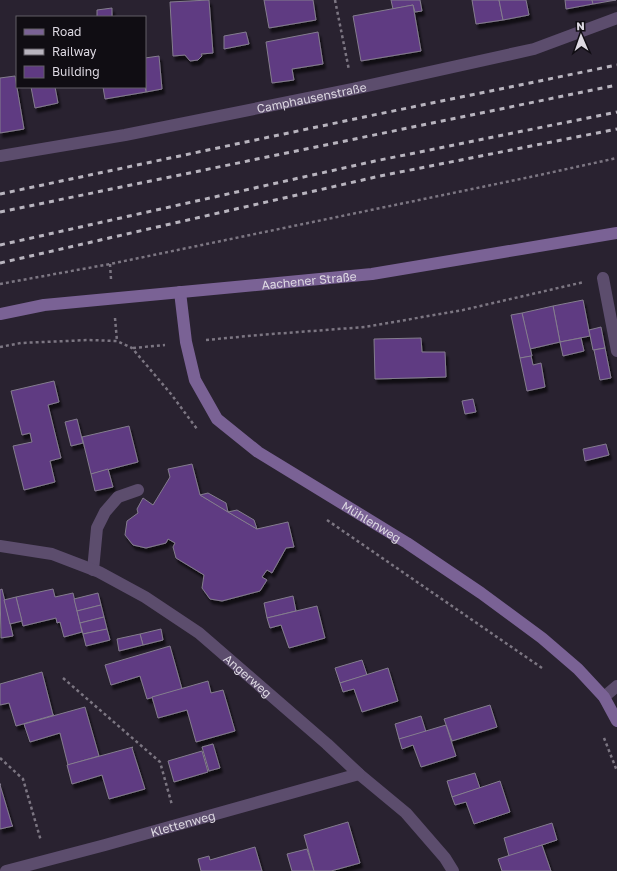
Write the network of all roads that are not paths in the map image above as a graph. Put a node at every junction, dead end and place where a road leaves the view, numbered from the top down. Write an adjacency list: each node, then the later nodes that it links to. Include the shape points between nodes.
1 (617, 18): 2 (street, Camphausenstraße, via 534,49 125,135)
2 (0, 156)
3 (617, 233): 5 (street, Aachener Straße, via 372,274)
4 (603, 278): 7 (street)
5 (180, 292): 6 (street, Aachener Straße, via 44,305); 12 (street, Mühlenweg, via 186,342 195,380 217,419 258,452 407,543 481,593 542,638 578,669)
6 (0, 314)
7 (617, 351)
8 (138, 490): 10 (street, via 118,498 105,512 96,528)
9 (0, 546): 10 (street, Angerweg, via 52,554)
10 (93, 570): 14 (street, Angerweg, via 145,597 199,633)
11 (617, 686): 12 (street)
12 (604, 697): 13 (street, Mühlenweg)
13 (617, 721)
14 (359, 774): 15 (street, Klettenweg); 16 (street, Angerweg, via 406,813)
15 (6, 871)
16 (453, 871)

